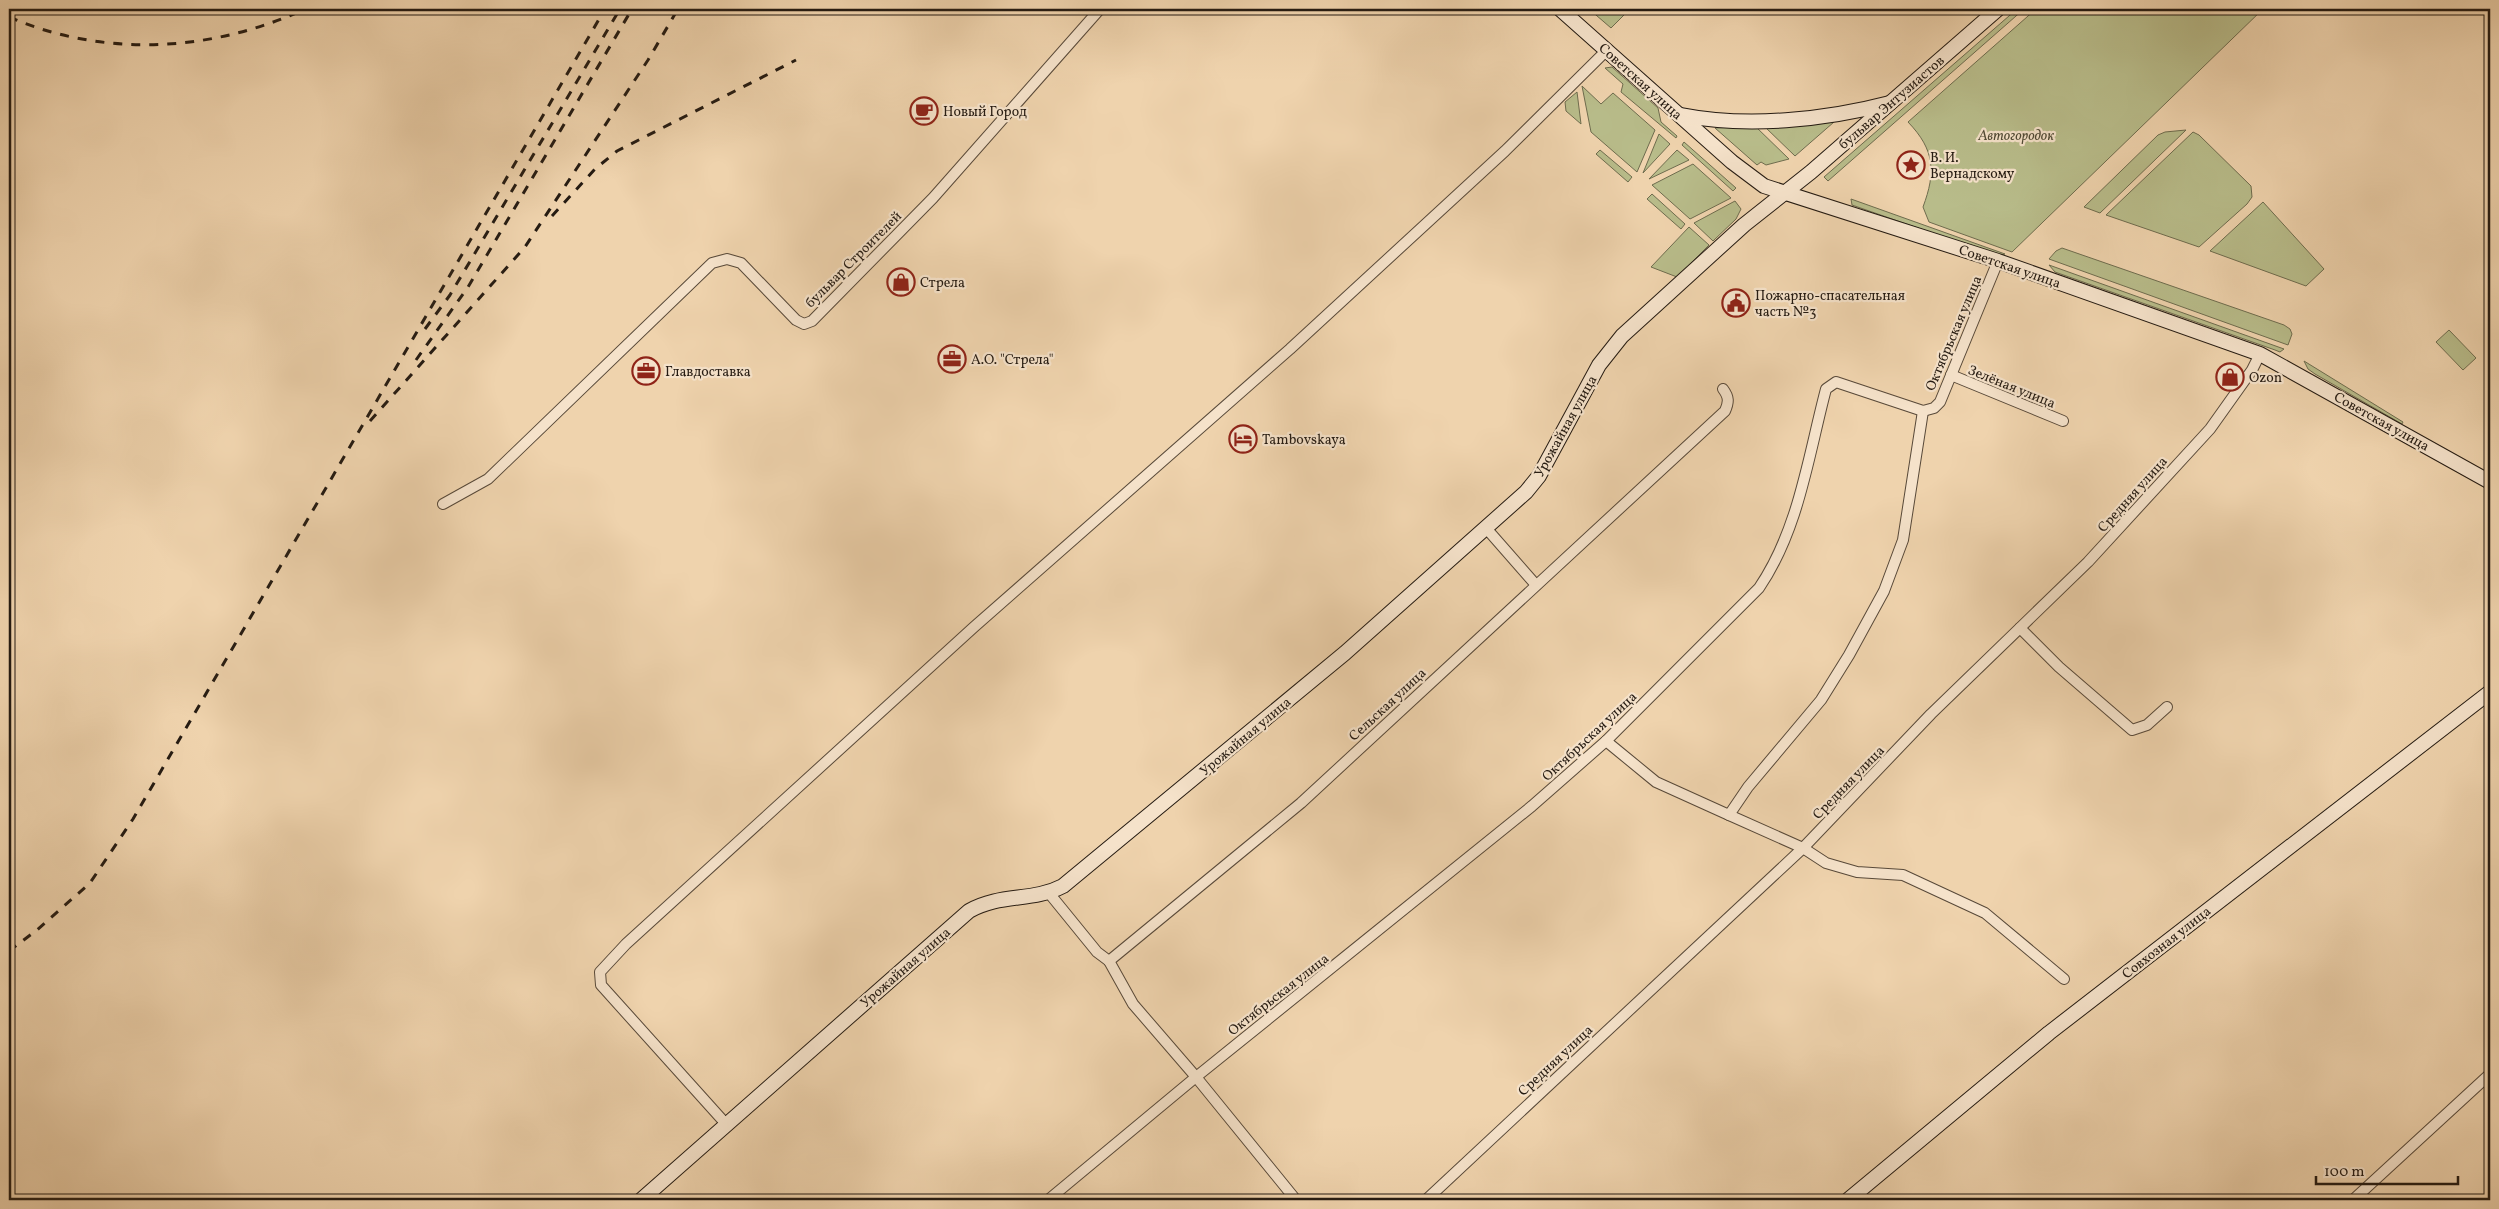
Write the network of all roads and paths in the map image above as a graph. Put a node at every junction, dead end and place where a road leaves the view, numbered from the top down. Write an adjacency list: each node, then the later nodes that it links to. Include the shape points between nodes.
1 (1100, 9): 15 (street, бульвар Строителей, via 933,198 812,320 804,324 796,320 740,263 727,259 712,263 488,479)
2 (1560, 9): 4 (street, Советская улица)
3 (1998, 9): 5 (street, бульвар Энтузиастов)
4 (1607, 50): 6 (street, Советская улица); 29 (street, via 1505,151 1297,343 974,627 626,944 600,972 601,985)
5 (1893, 102): 6 (street, via 1809,117 1724,122); 7 (street, бульвар Энтузиастов)
6 (1680, 115): 7 (street, Советская улица, via 1752,178)
7 (1783, 194): 8 (street, Советская улица); 16 (street, Урожайная улица, via 1744,225 1617,342 1599,365 1539,476)
8 (1998, 261): 9 (street, Советская улица); 10 (street, Октябрьская улица)
9 (2260, 354): 14 (street, Советская улица); 18 (street, Средняя улица, via 2210,429 2088,562)
10 (1951, 375): 12 (street, Октябрьская улица, via 1940,402); 13 (street, Зелёная улица)
11 (1723, 389): 17 (street, Сельская улица, via 1728,396 1725,410)
12 (1923, 411): 21 (street, Октябрьская улица, via 1836,382 1830,384 1826,389 1792,521 1775,564 1759,588); 22 (street, via 1903,540 1884,591 1821,700)
13 (2063, 421)
14 (2490, 482)
15 (444, 504)
16 (1486, 528): 17 (street); 24 (street, Урожайная улица, via 1338,659 1063,886)
17 (1536, 585): 25 (street, Сельская улица, via 1301,803)
18 (2020, 628): 20 (street, via 2059,667 2132,730 2147,725); 23 (street, Средняя улица, via 1931,714)
19 (2490, 692): 34 (street, Совхозная улица, via 2049,1032)
20 (2167, 707)
21 (1606, 741): 22 (street, via 1656,782); 28 (street, Октябрьская улица, via 1414,904)
22 (1729, 815): 23 (street)
23 (1803, 848): 26 (street, via 1826,863 1857,872 1903,875 1985,913); 33 (street, Средняя улица)
24 (1049, 893): 25 (street, via 1097,952); 29 (street, Урожайная улица, via 984,902 969,911)
25 (1109, 961): 28 (street, via 1133,1004)
26 (2064, 979)
27 (2490, 1074): 35 (street)
28 (1196, 1077): 31 (street, Октябрьская улица); 32 (street)
29 (726, 1124): 30 (street, Урожайная улица)
30 (641, 1200)
31 (1048, 1200)
32 (1296, 1200)
33 (1426, 1200)
34 (1848, 1200)
35 (2353, 1200)

